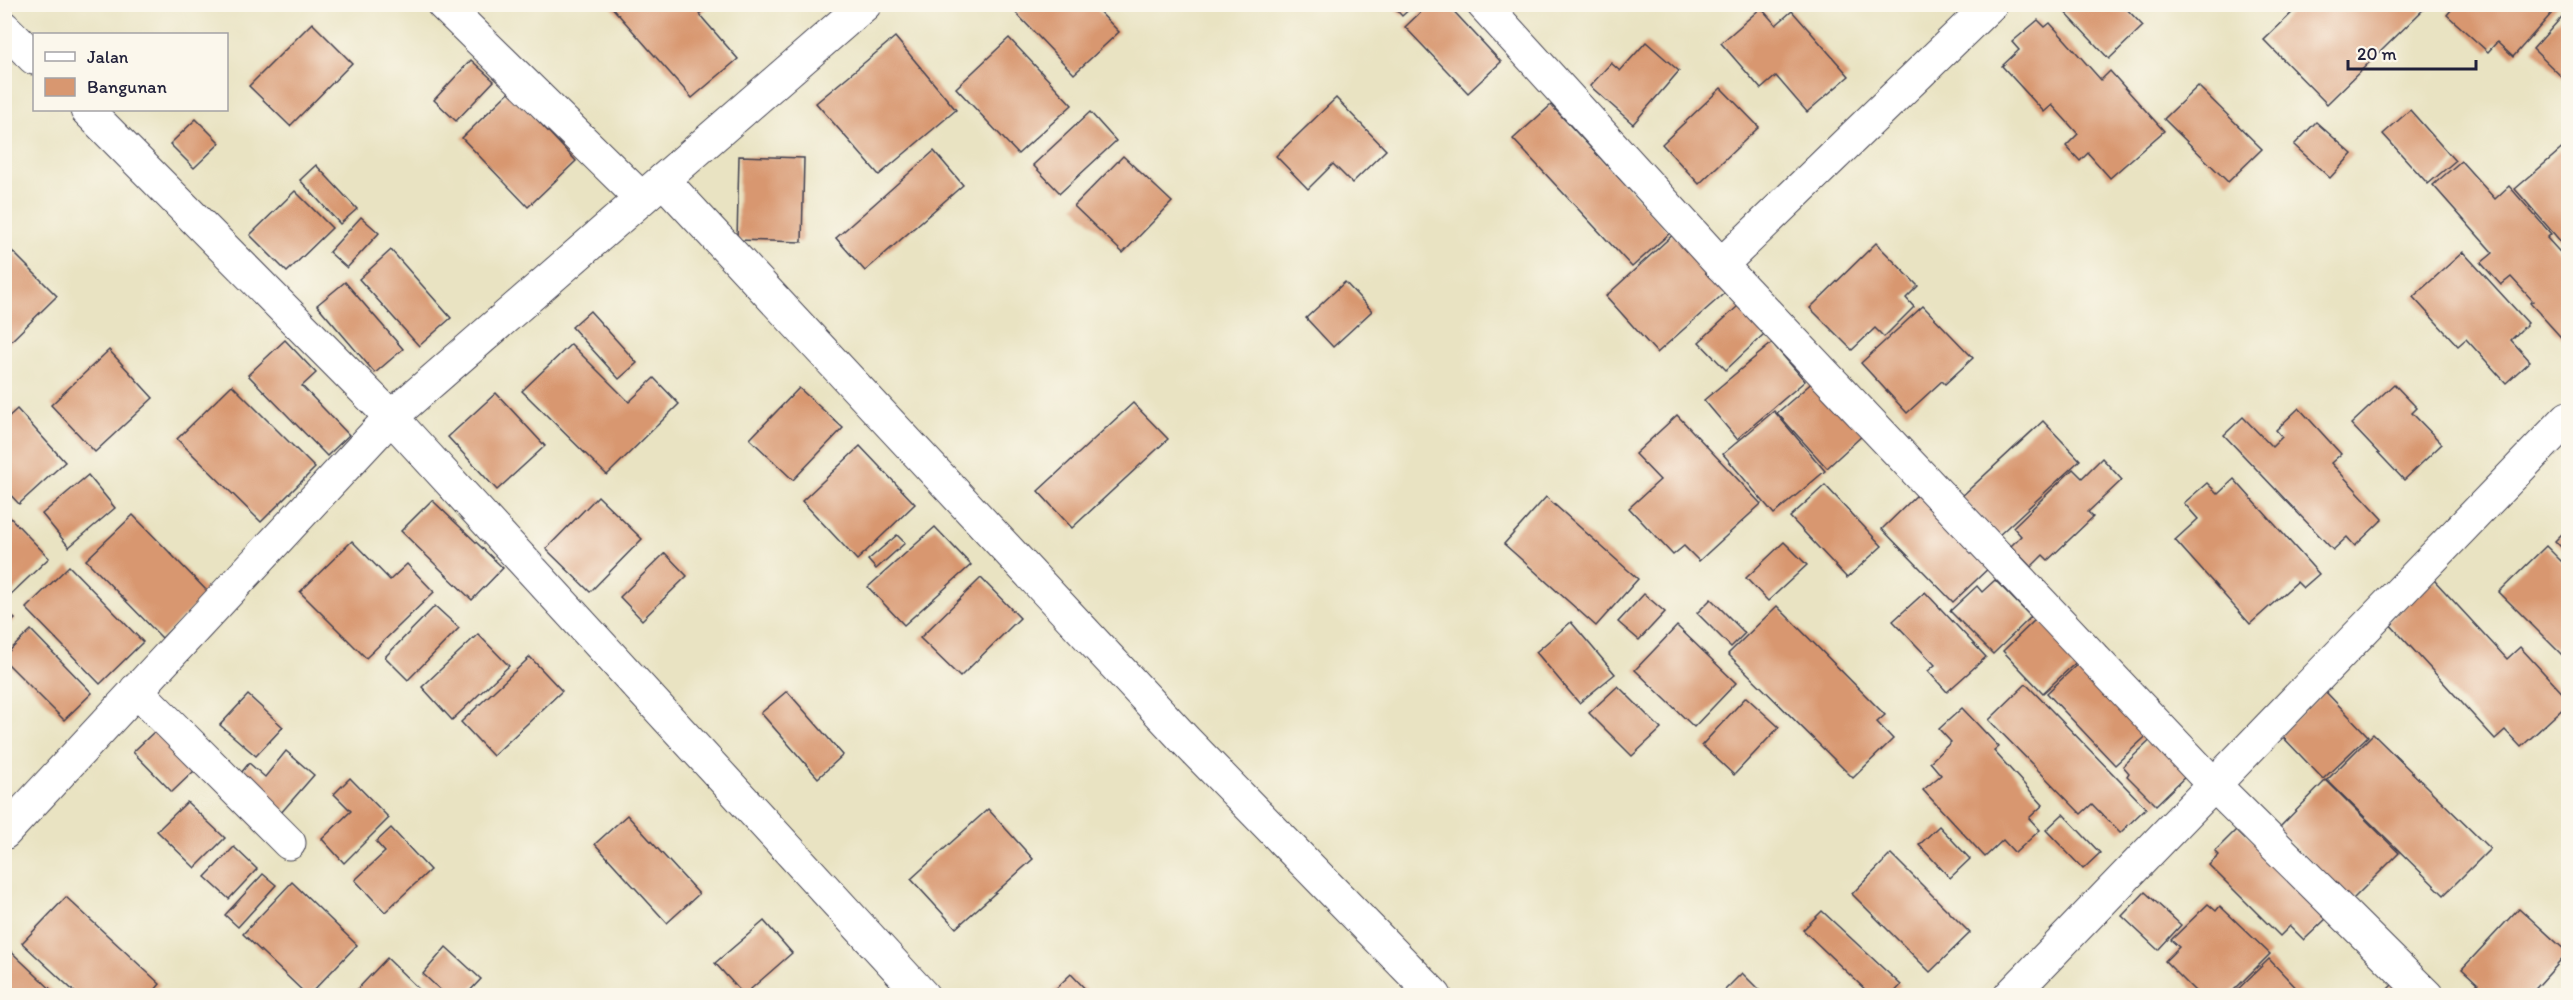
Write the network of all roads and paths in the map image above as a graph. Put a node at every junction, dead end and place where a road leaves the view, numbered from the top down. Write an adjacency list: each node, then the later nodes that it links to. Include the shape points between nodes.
1 (442, 4): 8 (street)
2 (865, 4): 8 (street)
3 (1483, 4): 9 (street)
4 (1991, 4): 9 (street)
5 (4, 28): 6 (street)
6 (33, 57)
7 (88, 111): 10 (street)
8 (652, 189): 10 (street); 17 (street)
9 (1721, 265): 13 (street)
10 (391, 417): 12 (street); 16 (street)
11 (2568, 418): 13 (street)
12 (136, 690): 14 (street); 15 (street)
13 (2214, 785): 18 (street); 19 (street)
14 (4, 833)
15 (289, 843)
16 (923, 996)
17 (1435, 996)
18 (2010, 996)
19 (2427, 996)

